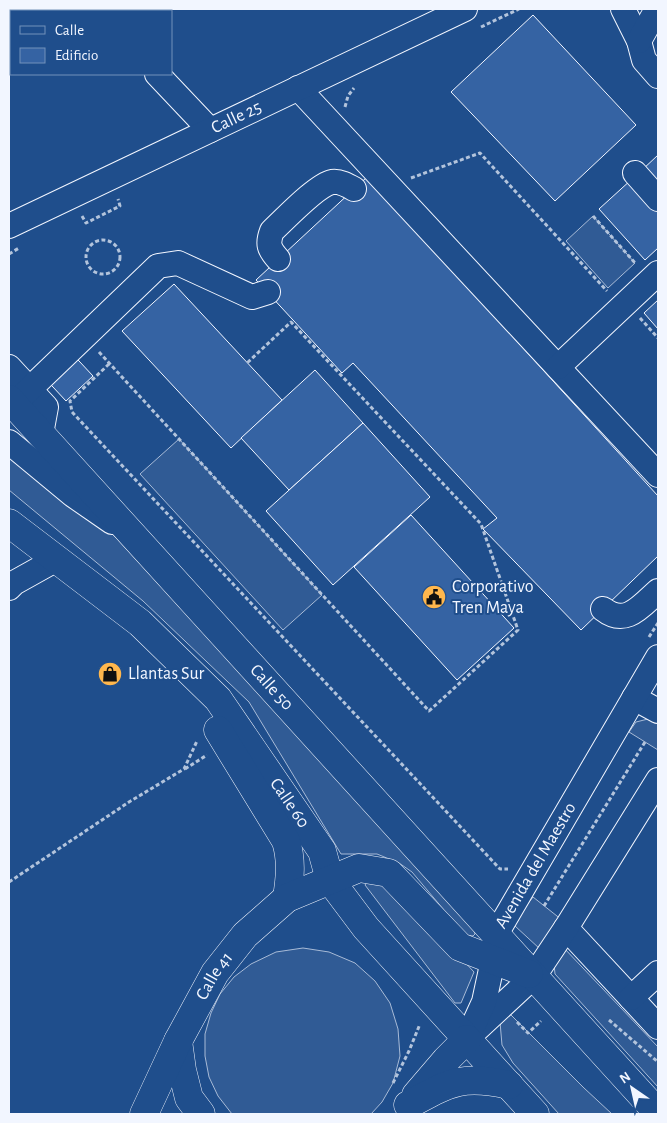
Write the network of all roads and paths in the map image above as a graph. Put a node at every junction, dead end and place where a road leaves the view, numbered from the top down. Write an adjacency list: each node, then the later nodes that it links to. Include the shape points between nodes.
1 (464, 9): 10 (street, Calle 25)
2 (519, 9): 5 (path)
3 (623, 9): 6 (street)
4 (657, 9): 6 (street)
5 (475, 29)
6 (639, 41): 8 (street, via 644,60)
7 (159, 75): 12 (street)
8 (658, 76)
9 (354, 87): 11 (path, via 348,96)
10 (298, 88): 12 (street, Calle 25); 28 (street)
11 (345, 114)
12 (210, 130): 18 (street, Calle 25)
13 (635, 173): 16 (street)
14 (410, 178): 23 (path, via 480,153)
15 (354, 189): 20 (street, via 333,182 322,186 272,231 268,240 269,250)
16 (658, 199)
17 (593, 216): 21 (path)
18 (9, 226)
19 (118, 248): 19 (path, via 119,264 112,272 101,274 91,269 87,252 94,243 110,241)
20 (278, 259)
21 (655, 277): 23 (street)
22 (268, 292): 29 (street, via 252,297 178,262 158,266)
23 (622, 308): 28 (street)
24 (97, 350): 26 (path)
25 (247, 363): 26 (path, via 291,322 481,524 518,630 429,711)
26 (109, 364): 46 (path, via 70,401 72,412 500,869 508,869)
27 (9, 367): 29 (street)
28 (558, 367): 31 (street)
29 (17, 397): 33 (main road, Calle 50, via 41,434)
30 (9, 442): 33 (street, via 73,495)
31 (658, 475)
32 (9, 523): 34 (main road, Calle 60)
33 (136, 538): 52 (main road, Calle 50)
34 (57, 559): 35 (street); 37 (main road, Calle 60)
35 (9, 588)
36 (658, 591): 38 (street, via 632,614 622,617 610,615)
37 (100, 592): 47 (main road, Calle 60, via 140,623 218,699 322,851); 49 (main road, via 136,639 188,690 226,742 286,841 291,877)
38 (603, 609)
39 (658, 622): 40 (path)
40 (653, 648): 41 (street, Avenida del Maestro)
41 (634, 698): 42 (street); 52 (street, Avenida del Maestro)
42 (658, 711)
43 (197, 740): 48 (path, via 184,769)
44 (645, 742): 50 (path)
45 (658, 780): 51 (street)
46 (513, 861)
47 (330, 880): 49 (main road, Calle 41); 52 (main road, Calle 41, via 359,868 389,873 460,947); 61 (main road, Calle 60, via 366,928)
48 (9, 882)
49 (287, 898): 62 (main road, Calle 41, via 245,935 215,973)
50 (544, 906)
51 (566, 928): 54 (street); 55 (street)
52 (495, 947): 54 (main road, Calle 41); 61 (street, Avenida del Maestro, via 484,1002)
53 (658, 973): 55 (street)
54 (534, 976): 56 (main road); 61 (street)
55 (631, 998): 60 (street)
56 (559, 1004): 58 (path, via 528,1033); 67 (main road)
57 (603, 1015): 63 (path)
58 (514, 1019)
59 (421, 1021): 64 (path)
60 (658, 1027)
61 (467, 1039): 65 (main road, Calle 60); 66 (main road)
62 (178, 1041): 68 (main road, Calle 41); 69 (main road, via 189,1098)
63 (658, 1062)
64 (393, 1083)
65 (508, 1086): 66 (main road, via 486,1080 464,1080 440,1087); 70 (main road, Calle 60)
66 (403, 1110)
67 (658, 1113)
68 (144, 1114)
69 (201, 1114)
70 (535, 1114)

